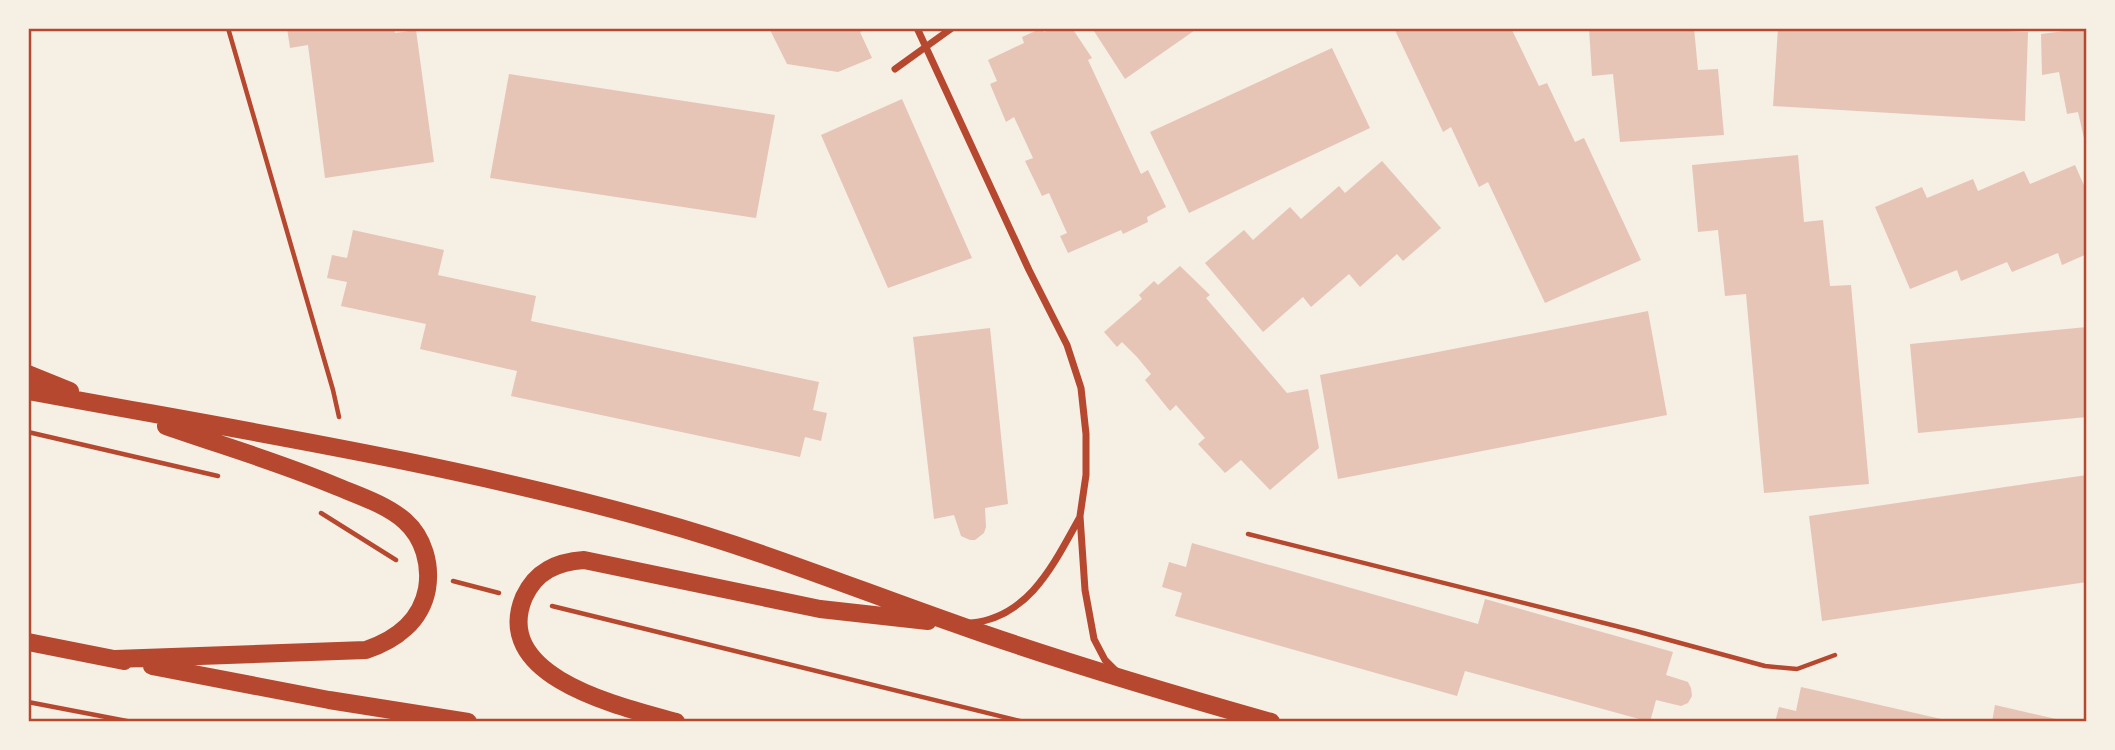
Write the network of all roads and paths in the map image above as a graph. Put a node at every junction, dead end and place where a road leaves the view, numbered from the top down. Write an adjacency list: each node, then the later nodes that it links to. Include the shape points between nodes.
1 (228, 28): 9 (path)
2 (917, 28): 4 (street)
3 (951, 28): 4 (street)
4 (927, 46): 5 (street); 13 (street, via 1070,355 1086,434)
5 (895, 69)
6 (28, 374): 8 (main road)
7 (28, 391): 8 (main road)
8 (109, 406): 17 (main road, via 567,497 809,569); 20 (main road, via 312,476 384,508 414,532 422,544 429,575 422,607 409,626 385,644 366,650)
9 (338, 417)
10 (28, 432): 11 (path)
11 (219, 476)
12 (310, 506): 15 (path)
13 (1080, 516): 17 (street, via 1028,599 1006,614); 21 (street, via 1094,639 1105,660 1122,677)
14 (1248, 534): 19 (path, via 1765,666 1797,669)
15 (404, 565)
16 (576, 612): 26 (path)
17 (956, 625): 21 (main road); 25 (main road, via 820,609 584,560 558,564 534,581 521,607 518,627 533,661 582,691)
18 (28, 642): 20 (main road)
19 (1835, 655)
20 (115, 659): 24 (main road)
21 (1147, 687): 27 (main road)
22 (28, 702): 23 (path)
23 (132, 722)
24 (468, 722)
25 (676, 722)
26 (1024, 722)
27 (1271, 722)

